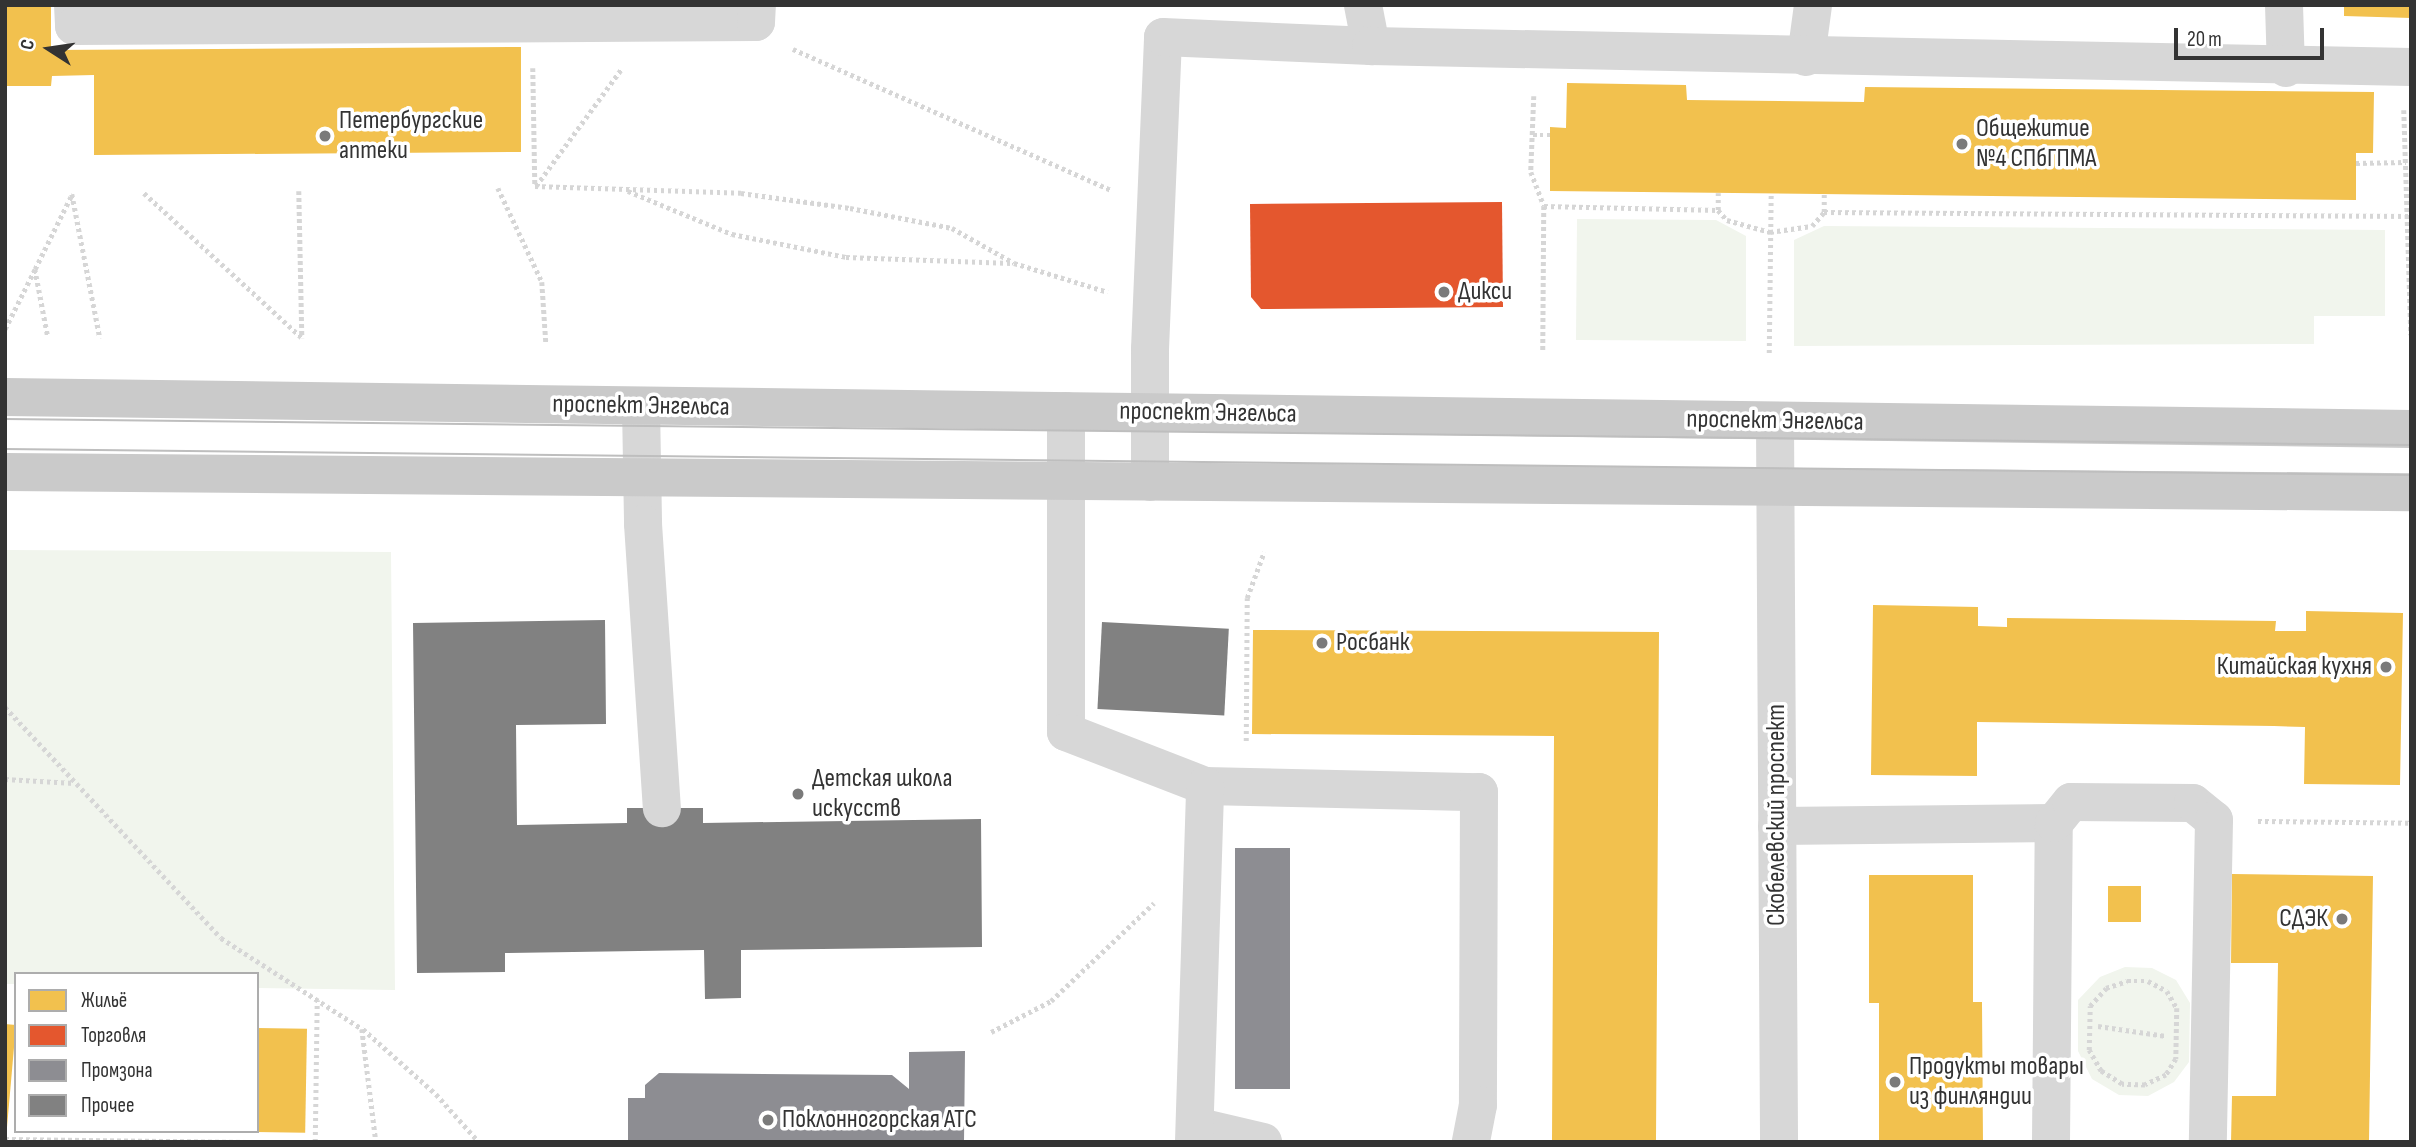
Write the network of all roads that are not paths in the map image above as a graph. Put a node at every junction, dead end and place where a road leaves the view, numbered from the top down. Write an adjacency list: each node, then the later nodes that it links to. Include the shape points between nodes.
1 (73, 5): 5 (street, via 74,26 654,23)
2 (1363, 5): 6 (street)
3 (1813, 5): 7 (street)
4 (2284, 5): 9 (street)
5 (757, 14)
6 (1371, 46): 7 (street); 13 (street, via 1163,37)
7 (1806, 57): 9 (street)
8 (2407, 67): 9 (street)
9 (2286, 68)
10 (5, 397): 11 (main road, проспект Энгельса)
11 (640, 406): 12 (main road, проспект Энгельса); 17 (street)
12 (1066, 411): 13 (main road, проспект Энгельса); 18 (street)
13 (1150, 412): 14 (main road, проспект Энгельса); 19 (street)
14 (1775, 421): 15 (main road, проспект Энгельса); 20 (street, Скобелевский проспект)
15 (2411, 429)
16 (5, 472): 17 (main road)
17 (642, 478): 18 (main road); 23 (street)
18 (1068, 481): 19 (main road); 22 (street, via 1066,732)
19 (1150, 482): 20 (main road)
20 (1776, 487): 21 (main road); 25 (street, Скобелевский проспект)
21 (2411, 492)
22 (1205, 786): 26 (street); 28 (street, via 1479,792 1478,1105)
23 (662, 808)
24 (2054, 823): 25 (street); 30 (street); 31 (street, via 2071,802 2193,803 2214,820 2193,1037)
25 (1777, 826): 29 (street, Скобелевский проспект)
26 (1195, 1134): 27 (street)
27 (1263, 1142)
28 (1471, 1142)
29 (1779, 1142)
30 (2051, 1142)
31 (2208, 1142)

